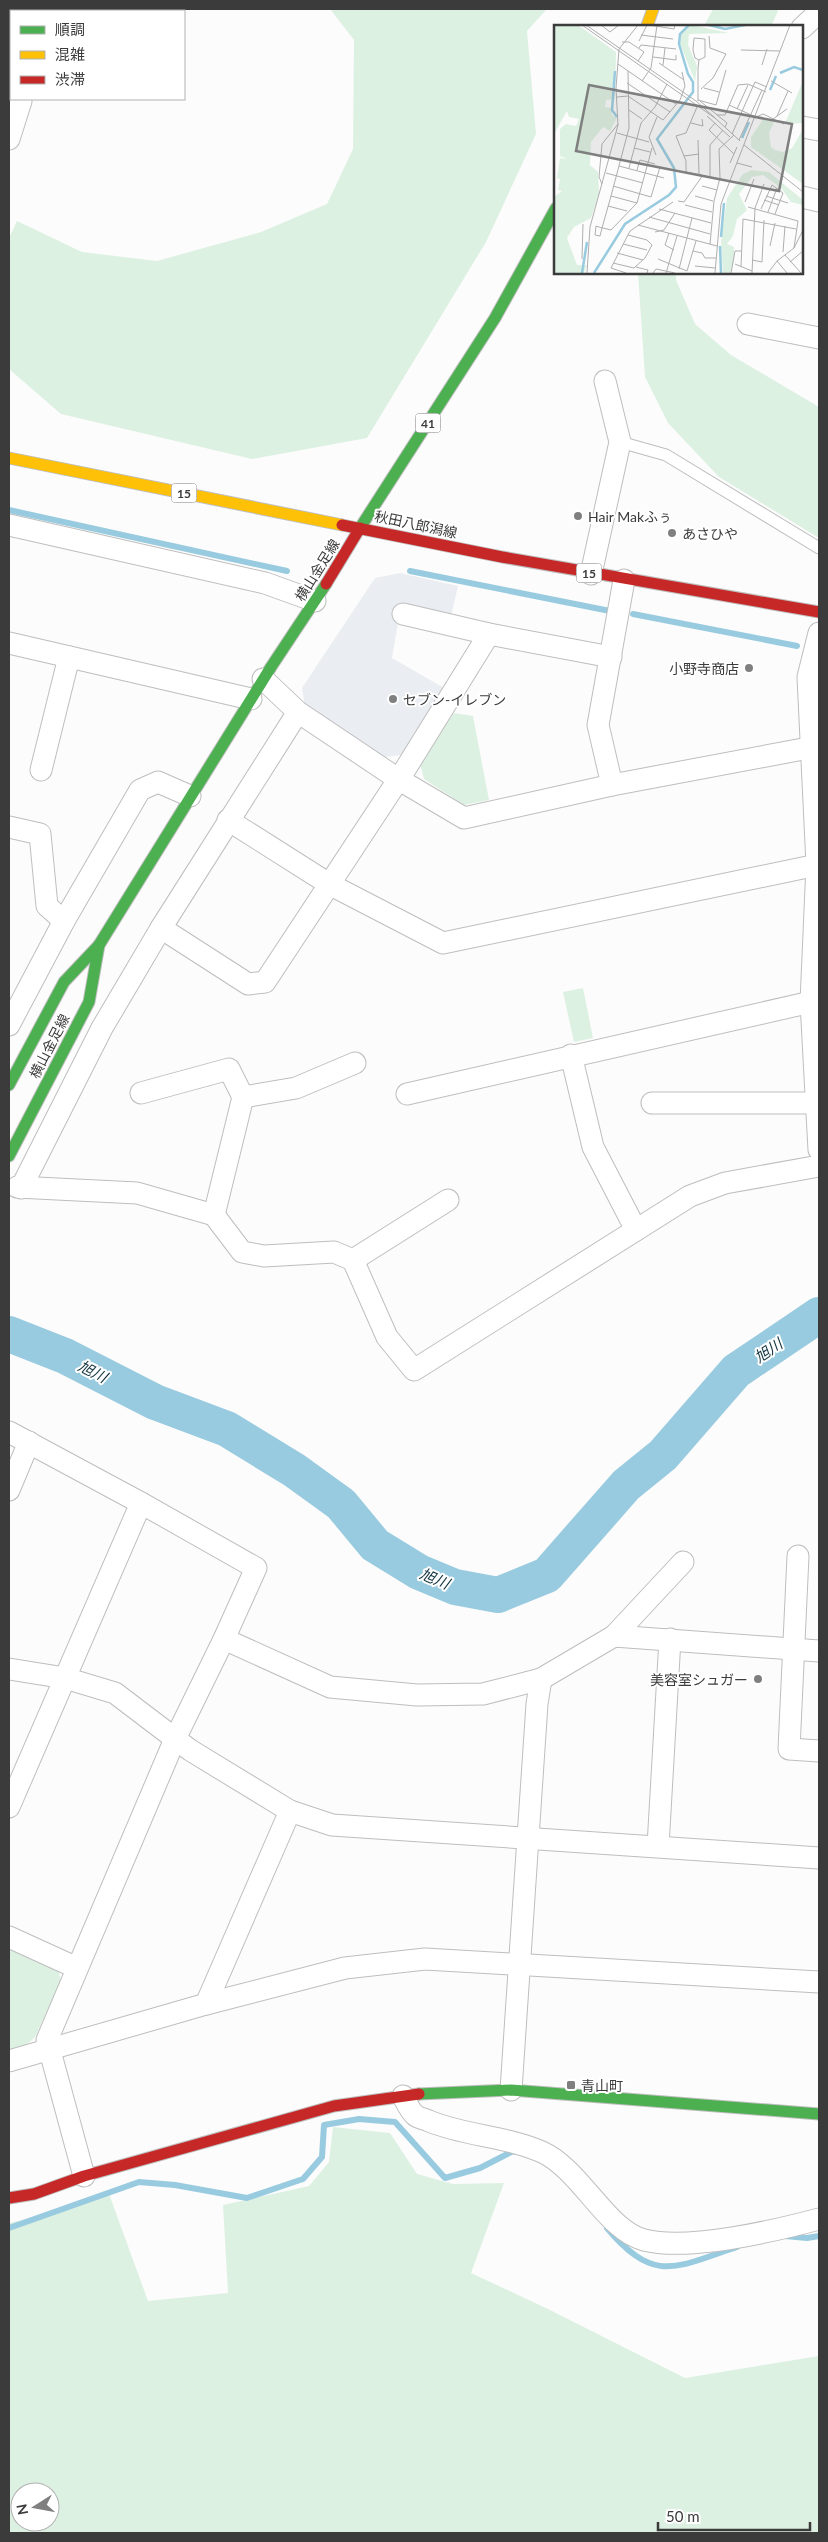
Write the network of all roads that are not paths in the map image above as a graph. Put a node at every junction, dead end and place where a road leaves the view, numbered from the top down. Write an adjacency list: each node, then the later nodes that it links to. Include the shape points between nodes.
1 (653, 9): 3 (street)
2 (819, 9): 4 (street)
3 (647, 25)
4 (803, 27)
5 (803, 33): 6 (street)
6 (819, 36)
7 (21, 101): 10 (street)
8 (803, 127): 9 (street)
9 (819, 130)
10 (9, 139)
11 (803, 197): 12 (street)
12 (819, 201)
13 (554, 212): 20 (street, 横山金足線 / 41, via 496,318)
14 (748, 324): 15 (street)
15 (819, 338)
16 (605, 381): 17 (street)
17 (620, 442): 21 (lane, via 666,456); 22 (street)
18 (9, 458): 20 (street, 秋田八郎潟線 / 15)
19 (9, 525): 24 (street, via 266,583)
20 (360, 528): 22 (street, 秋田八郎潟線 / 15); 24 (street, 横山金足線)
21 (819, 548)
22 (591, 574): 23 (street, 秋田八郎潟線 / 15)
23 (624, 580): 25 (street, 秋田八郎潟線 / 15); 31 (street)
24 (315, 601): 32 (street, 横山金足線)
25 (819, 612)
26 (403, 614): 28 (street)
27 (819, 633): 35 (street, via 808,677)
28 (489, 634): 31 (street); 37 (street)
29 (9, 642): 30 (street)
30 (69, 657): 33 (street); 36 (street)
31 (611, 657): 38 (street, via 598,725)
32 (263, 679): 33 (street, 横山金足線); 34 (street)
33 (251, 699): 39 (street, 横山金足線)
34 (298, 712): 37 (street); 40 (street)
35 (815, 746): 38 (street); 42 (street)
36 (41, 770)
37 (398, 779): 38 (street, via 464,818); 43 (street)
38 (612, 785)
39 (190, 796): 44 (street, via 158,782 140,790); 46 (street, 横山金足線)
40 (228, 820): 43 (street); 45 (street)
41 (9, 827): 44 (street, via 40,834 47,906)
42 (816, 865): 43 (street, via 443,943); 47 (street)
43 (329, 884): 45 (street, via 265,982 248,984)
44 (64, 921): 49 (street)
45 (161, 928): 62 (street, via 102,1028 19,1188 137,1194)
46 (100, 945): 52 (street, 横山金足線, via 64,982); 59 (street, 横山金足線, via 89,1002)
47 (816, 952): 48 (street)
48 (811, 1002): 50 (street); 57 (street)
49 (9, 1025)
50 (571, 1055): 54 (street); 63 (street, via 593,1147)
51 (355, 1063): 55 (street, via 296,1088)
52 (9, 1086)
53 (141, 1093): 55 (street, via 229,1069)
54 (406, 1094)
55 (243, 1096): 62 (street)
56 (652, 1103): 57 (street)
57 (816, 1103): 58 (street)
58 (819, 1150)
59 (9, 1156)
60 (819, 1166): 63 (street, via 725,1182 690,1196)
61 (448, 1200): 64 (street)
62 (214, 1215): 64 (street, via 242,1252 264,1256 334,1252)
63 (636, 1230): 64 (street, via 414,1370 387,1337)
64 (353, 1260)
65 (9, 1432): 66 (street)
66 (29, 1442): 67 (street); 68 (street)
67 (9, 1490)
68 (141, 1503): 72 (street, via 256,1568); 77 (street)
69 (798, 1556): 74 (street)
70 (683, 1562): 71 (street)
71 (614, 1636): 73 (street); 78 (street)
72 (224, 1639): 78 (street, via 330,1687 417,1695 483,1694); 79 (street)
73 (670, 1639): 74 (street); 84 (street)
74 (793, 1649): 75 (street); 80 (street, via 789,1749)
75 (819, 1650)
76 (9, 1669): 77 (street)
77 (65, 1678): 79 (street, via 115,1693); 81 (street)
78 (540, 1678): 83 (street)
79 (175, 1739): 82 (street); 88 (street)
80 (819, 1751)
81 (9, 1808)
82 (290, 1811): 83 (street, via 332,1825); 90 (street)
83 (529, 1837): 84 (street); 87 (street)
84 (658, 1846): 85 (street)
85 (819, 1858)
86 (9, 1937): 88 (street)
87 (521, 1963): 89 (street); 90 (street, via 425,1959 345,1968); 93 (street)
88 (77, 1968): 91 (street, via 47,2040)
89 (819, 1982)
90 (206, 2004): 91 (street)
91 (49, 2050): 92 (street); 96 (street)
92 (9, 2061)
93 (511, 2090): 94 (street); 95 (street)
94 (403, 2096): 96 (street, via 334,2106); 98 (street, via 415,2116 543,2152 570,2171 620,2226 642,2240 678,2245 787,2228)
95 (819, 2114)
96 (84, 2176): 97 (street, via 34,2194)
97 (9, 2198)
98 (819, 2219)

